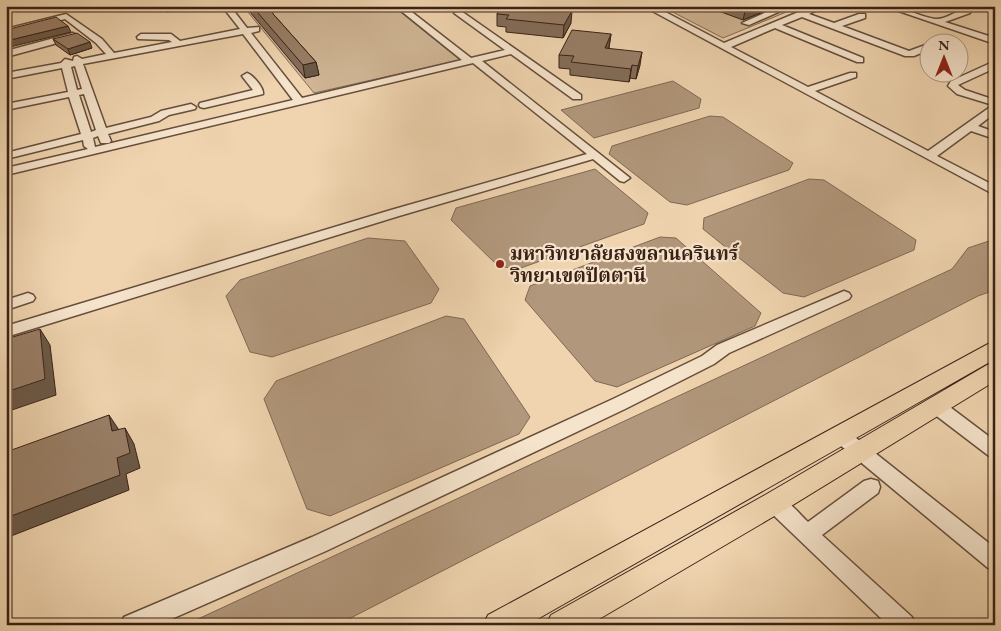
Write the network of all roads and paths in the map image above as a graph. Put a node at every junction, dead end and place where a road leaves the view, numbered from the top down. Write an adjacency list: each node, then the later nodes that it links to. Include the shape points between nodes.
1 (186, 6): 10 (street)
2 (226, 6): 19 (street)
3 (238, 6): 19 (street)
4 (400, 6): 30 (street)
5 (411, 6): 30 (street)
6 (647, 6): 25 (street)
7 (788, 6): 16 (street)
8 (821, 6): 13 (street)
9 (888, 6): 15 (street)
10 (170, 9)
11 (967, 11): 15 (street)
12 (458, 13): 27 (street)
13 (802, 14): 17 (street); 18 (street)
14 (862, 16): 18 (street)
15 (936, 22): 23 (street)
16 (746, 23)
17 (774, 25): 25 (street); 31 (street)
18 (834, 26): 26 (street, via 908,54)
19 (249, 28): 24 (street); 42 (street)
20 (6, 32): 21 (street, via 66,16)
21 (87, 32): 28 (street); 29 (street)
22 (142, 37): 24 (street, via 171,37)
23 (995, 41)
24 (177, 42): 28 (street); 32 (street)
25 (723, 47): 39 (street)
26 (918, 50)
27 (513, 51): 30 (street); 41 (street)
28 (110, 53): 32 (street)
29 (6, 54)
30 (475, 60): 42 (street); 56 (street)
31 (860, 60)
32 (78, 61): 33 (street); 38 (street)
33 (66, 64): 36 (street); 40 (street)
34 (995, 64): 43 (street, via 953,86 961,92)
35 (854, 75): 39 (street)
36 (6, 76)
37 (247, 76): 44 (street, via 259,92)
38 (88, 90): 40 (street); 51 (street)
39 (807, 91): 58 (street)
40 (73, 93): 45 (street); 52 (street)
41 (577, 97)
42 (304, 101): 54 (street)
43 (995, 103)
44 (204, 105)
45 (6, 106)
46 (191, 107): 51 (street)
47 (995, 108): 48 (street)
48 (983, 117): 49 (street); 50 (street)
49 (995, 122)
50 (970, 126): 53 (street); 58 (street)
51 (101, 133): 52 (street); 54 (street)
52 (87, 136): 55 (street); 57 (street)
53 (995, 136)
54 (108, 148): 55 (street)
55 (93, 152): 59 (street)
56 (595, 155): 60 (street); 65 (street)
57 (6, 156)
58 (929, 156): 61 (street)
59 (6, 172)
60 (624, 178)
61 (995, 191)
62 (844, 296): 78 (street, via 723,349 708,360 619,404 319,544)
63 (28, 298): 64 (street)
64 (6, 305)
65 (6, 332)
66 (995, 350): 69 (main road)
67 (995, 372): 68 (main road)
68 (936, 406): 70 (main road); 71 (street)
69 (840, 436): 70 (street); 76 (main road)
70 (860, 451): 73 (main road); 75 (street)
71 (995, 452)
72 (871, 486): 74 (street)
73 (774, 503): 74 (street); 77 (main road)
74 (807, 534): 80 (street)
75 (995, 560)
76 (554, 594): 77 (street); 79 (main road)
77 (570, 623)
78 (132, 625)
79 (498, 625)
80 (904, 625)

